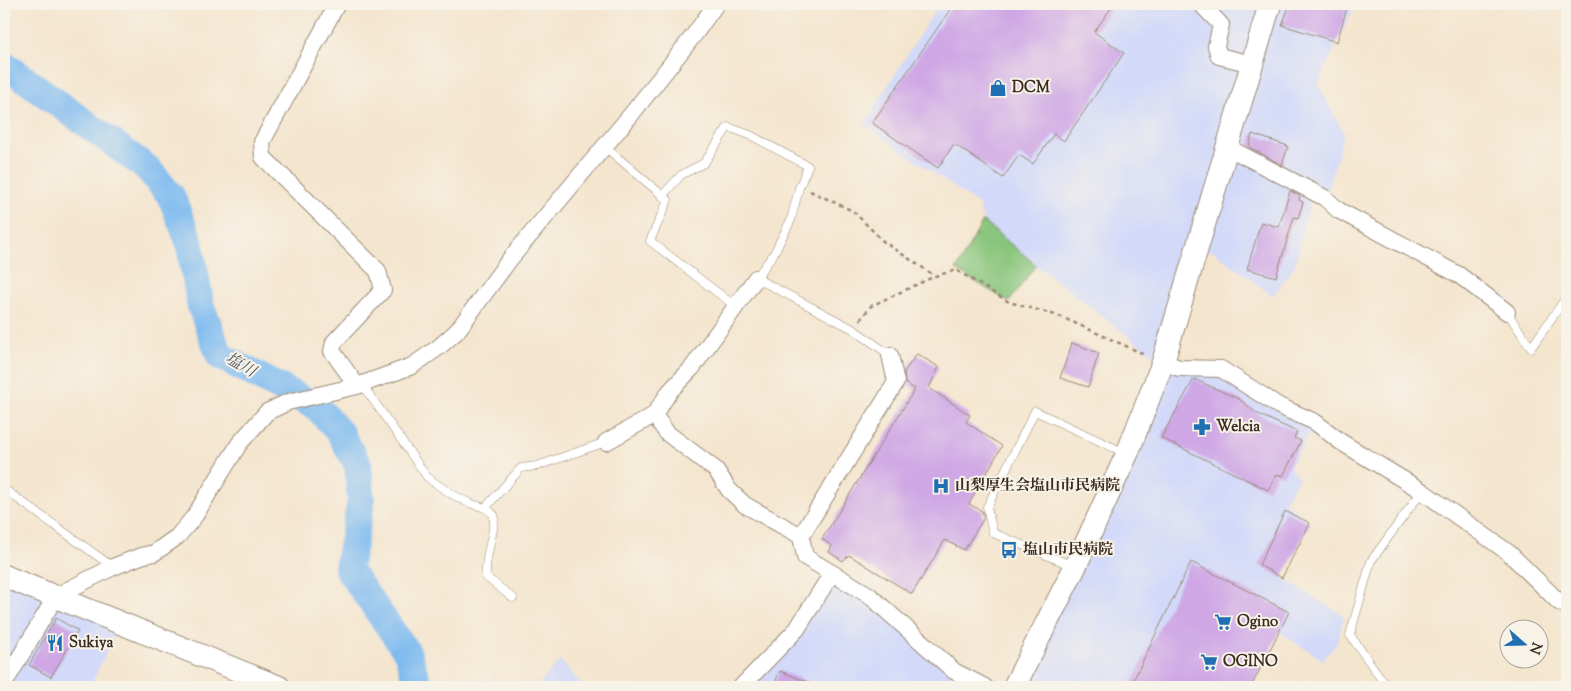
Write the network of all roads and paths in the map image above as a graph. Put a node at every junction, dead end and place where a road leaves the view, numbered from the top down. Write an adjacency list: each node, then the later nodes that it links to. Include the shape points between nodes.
1 (336, 4): 18 (street, via 262,142 263,157 378,271 383,290 334,342 332,351)
2 (716, 4): 7 (street)
3 (1201, 4): 5 (street, via 1222,25 1216,46 1219,56)
4 (1270, 4): 5 (street)
5 (1252, 64): 6 (street)
6 (1227, 146): 14 (street, via 1459,275); 17 (street)
7 (605, 147): 9 (lane); 18 (street, via 510,259 457,331 412,366)
8 (799, 186): 9 (lane, via 808,166 728,127 704,163 681,175); 10 (path, via 853,211 884,242); 11 (lane, via 790,220 774,255)
9 (662, 196): 13 (lane, via 668,200 650,241)
10 (935, 276): 15 (path, via 871,306); 17 (path, via 956,270 1009,302 1059,316)
11 (756, 278): 13 (street); 15 (lane)
12 (1567, 296): 14 (lane, via 1532,348)
13 (735, 306): 19 (street)
14 (1507, 312)
15 (853, 329): 16 (lane)
16 (890, 354): 25 (street, via 896,382)
17 (1163, 362): 21 (street); 23 (street, via 1180,368 1221,369 1279,406 1315,422 1341,442)
18 (360, 385): 24 (lane, via 427,477 472,504); 27 (street, via 288,402 268,412 239,444 194,517 177,537 154,553)
19 (654, 415): 20 (street); 25 (street, via 667,433 716,470 729,490 745,505)
20 (606, 442): 24 (lane, via 537,466 522,468)
21 (1127, 454): 26 (street); 26 (lane, via 1035,411 987,506 993,533)
22 (4, 489): 27 (lane)
23 (1422, 491): 32 (street, via 1509,553); 38 (lane, via 1371,561 1350,635)
24 (486, 507): 31 (lane, via 494,515 485,560 486,577)
25 (801, 536): 28 (street, via 805,556)
26 (1075, 567): 37 (street)
27 (114, 568): 30 (street)
28 (832, 573): 35 (street, via 797,629); 36 (street, via 869,595 954,671)
29 (4, 576): 30 (street)
30 (56, 596): 33 (street); 34 (street)
31 (513, 598)
32 (1567, 606)
33 (4, 684)
34 (278, 687)
35 (741, 687)
36 (985, 687)
37 (1014, 687)
38 (1387, 687)

